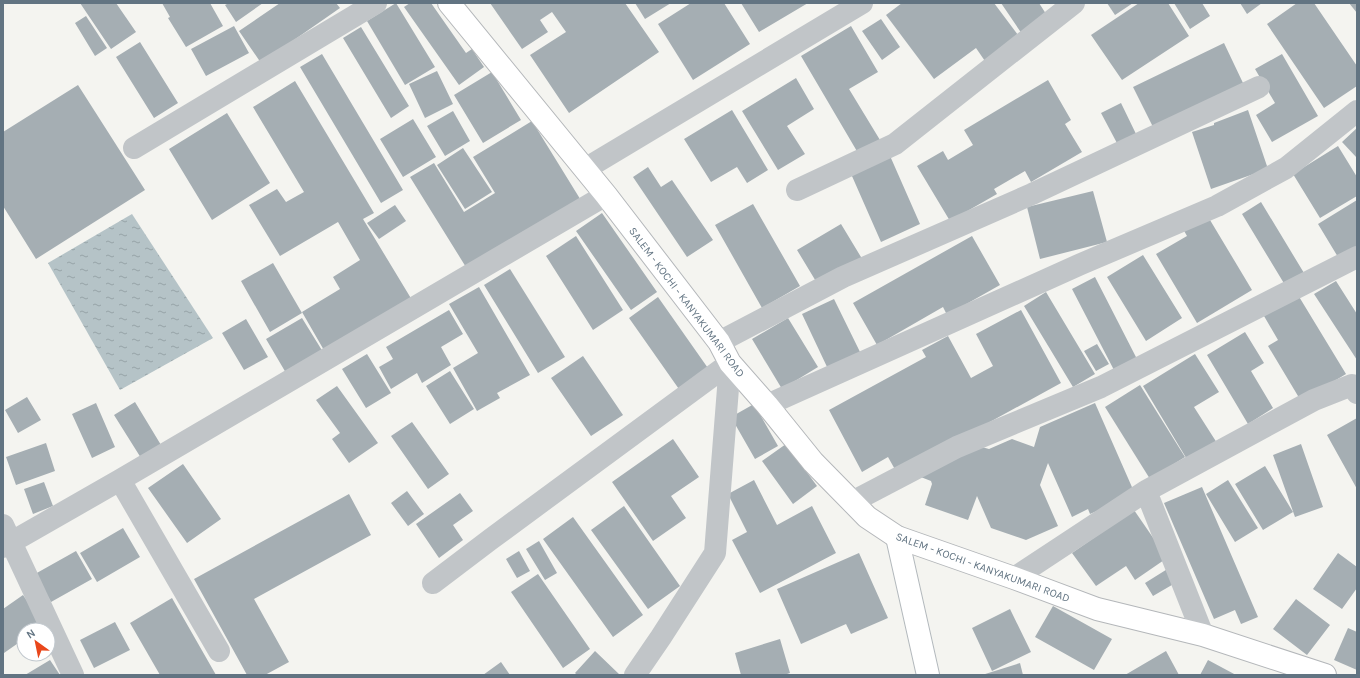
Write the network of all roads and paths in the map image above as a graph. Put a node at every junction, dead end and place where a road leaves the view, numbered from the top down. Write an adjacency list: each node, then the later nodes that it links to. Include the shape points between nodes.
1 (376, 3): 7 (street)
2 (449, 3): 8 (main road, SALEM - KOCHI - KANYAKUMARI ROAD)
3 (862, 3): 8 (street)
4 (1077, 7): 9 (street, via 895,144)
5 (1259, 87): 12 (street, via 1032,194 843,277)
6 (1357, 111): 15 (street, via 1286,168 1218,206 1081,264)
7 (134, 148)
8 (585, 169): 10 (main road, SALEM - KOCHI - KANYAKUMARI ROAD)
9 (797, 190)
10 (606, 195): 12 (main road, SALEM - KOCHI - KANYAKUMARI ROAD); 16 (street)
11 (1357, 257): 18 (street, via 1101,387 957,447)
12 (719, 342): 13 (main road, SALEM - KOCHI - KANYAKUMARI ROAD)
13 (730, 363): 15 (main road, SALEM - KOCHI - KANYAKUMARI ROAD); 22 (street); 26 (street, via 715,553)
14 (1357, 393): 17 (street, via 1352,385 1314,400)
15 (767, 405): 18 (main road, SALEM - KOCHI - KANYAKUMARI ROAD, via 813,462)
16 (120, 480): 20 (street); 24 (street)
17 (1146, 491): 21 (street); 23 (street)
18 (852, 502): 19 (main road, SALEM - KOCHI - KANYAKUMARI ROAD, via 867,517)
19 (897, 537): 21 (main road, SALEM - KOCHI - KANYAKUMARI ROAD); 27 (main road)
20 (6, 538): 25 (street)
21 (1014, 578): 23 (main road, SALEM - KOCHI - KANYAKUMARI ROAD, via 1097,609)
22 (433, 583)
23 (1203, 635): 28 (main road, SALEM - KOCHI - KANYAKUMARI ROAD)
24 (220, 651)
25 (73, 675)
26 (635, 675)
27 (928, 675)
28 (1325, 675)

